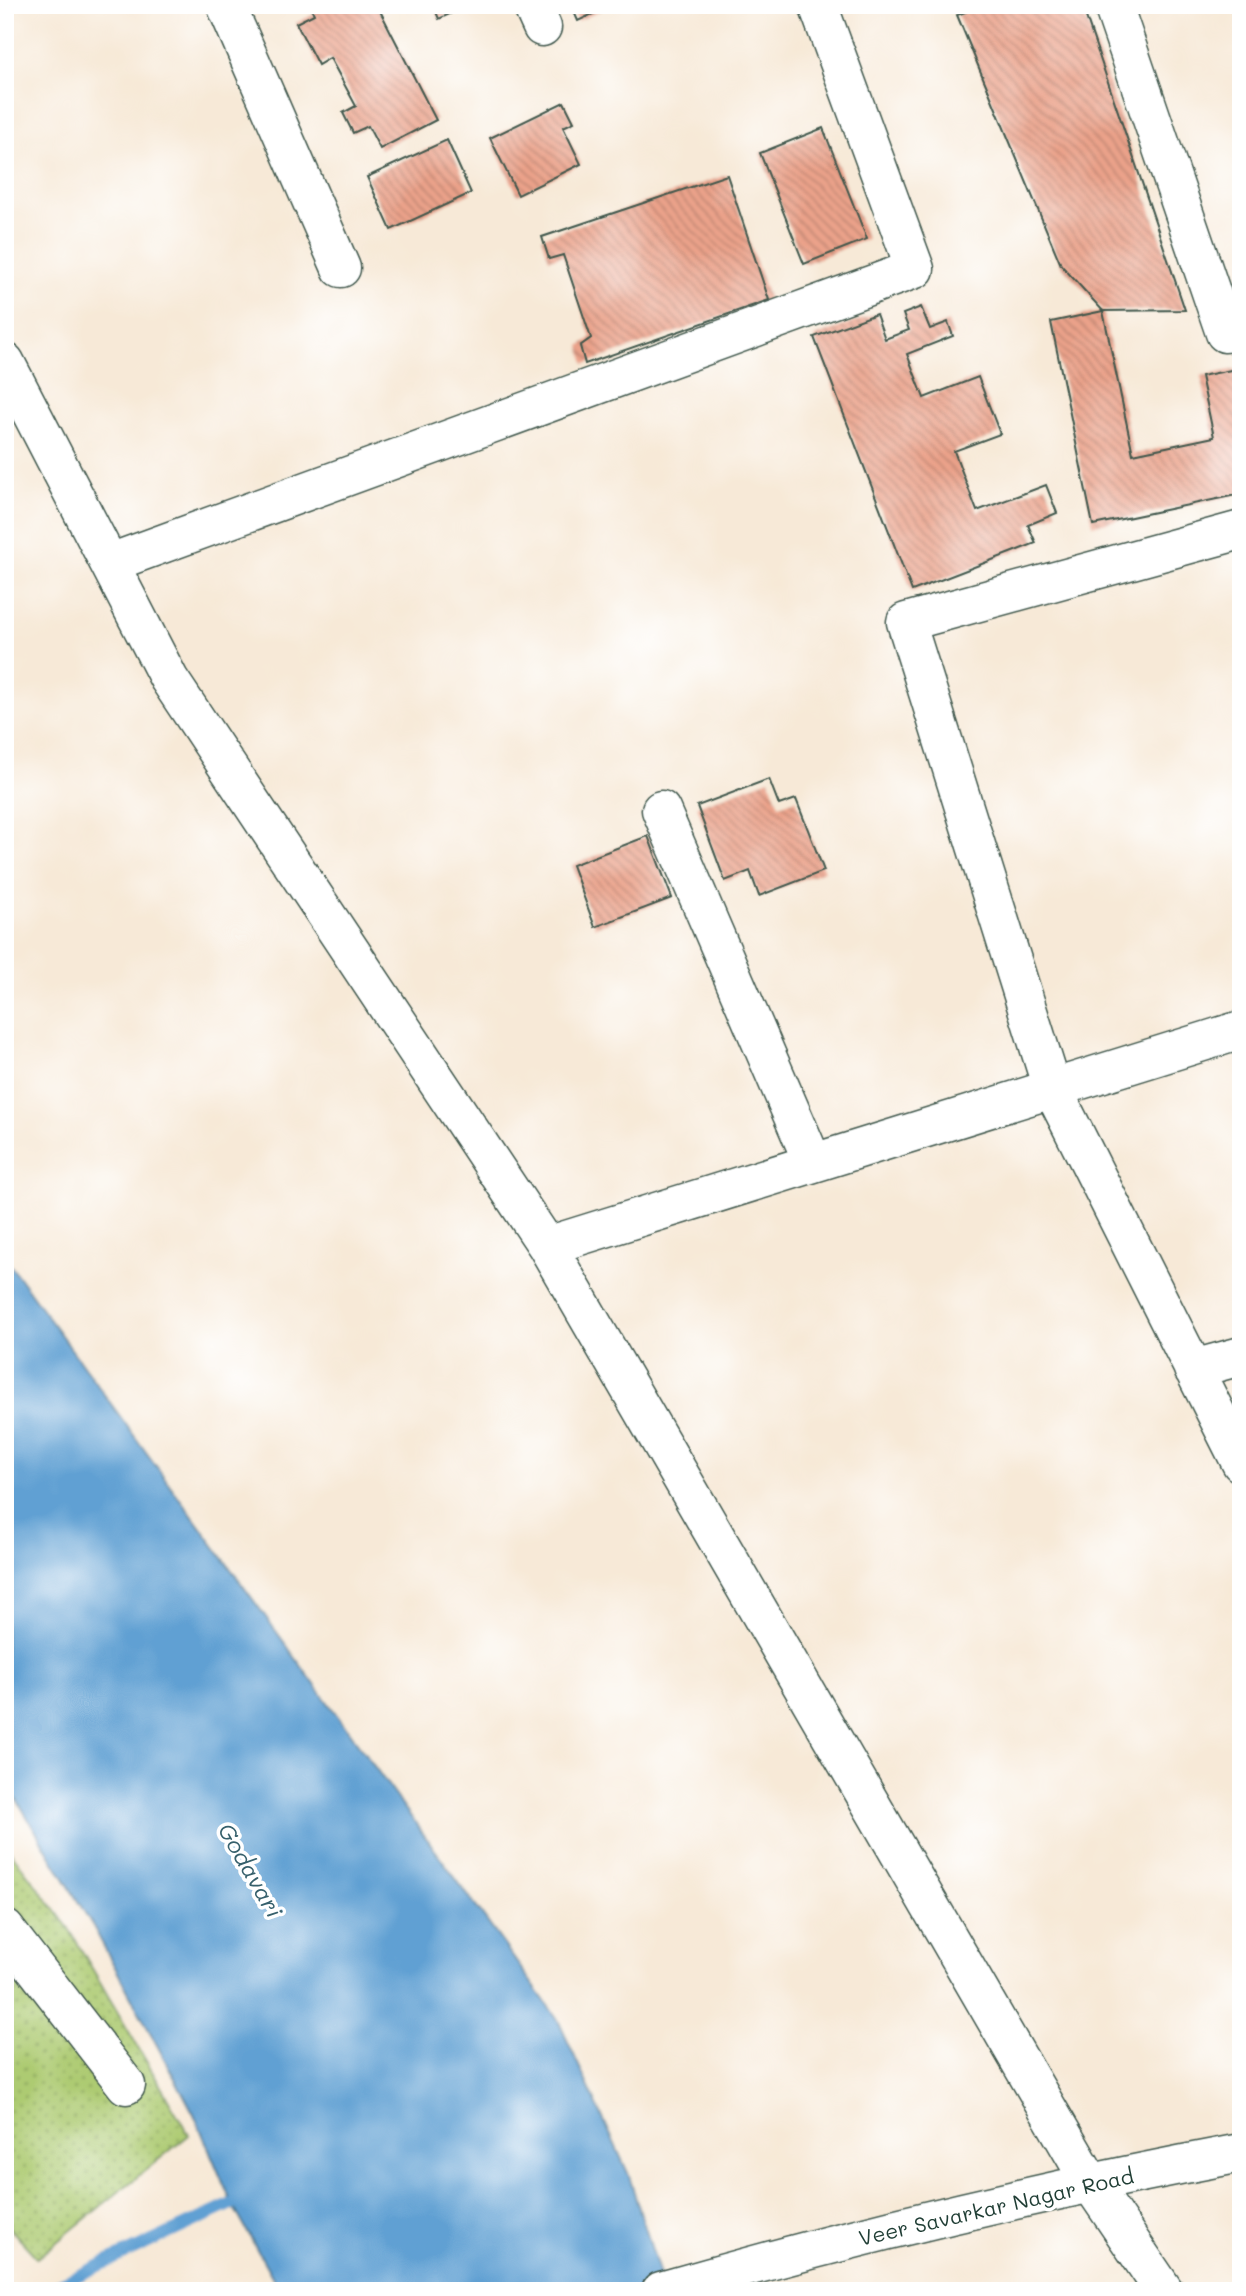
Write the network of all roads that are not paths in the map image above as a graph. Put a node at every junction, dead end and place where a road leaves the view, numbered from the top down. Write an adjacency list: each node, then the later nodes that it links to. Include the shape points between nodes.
1 (226, 5): 4 (street)
2 (818, 5): 8 (street, via 915,269)
3 (1113, 5): 5 (street)
4 (341, 268)
5 (1225, 333)
6 (5, 362): 8 (street)
7 (1241, 530): 11 (street, via 906,622)
8 (110, 563): 13 (street, via 169,679)
9 (661, 810): 12 (street)
10 (1241, 1030): 11 (street)
11 (1052, 1088): 12 (street); 15 (street)
12 (813, 1163): 13 (street)
13 (547, 1246): 20 (street)
14 (1241, 1356): 15 (street)
15 (1193, 1369): 16 (street)
16 (1241, 1463)
17 (5, 1929): 18 (street)
18 (126, 2085)
19 (1241, 2153): 20 (street, Veer Savarkar Nagar Road)
20 (1090, 2182): 21 (street, Veer Savarkar Nagar Road); 22 (street)
21 (660, 2291)
22 (1164, 2291)

